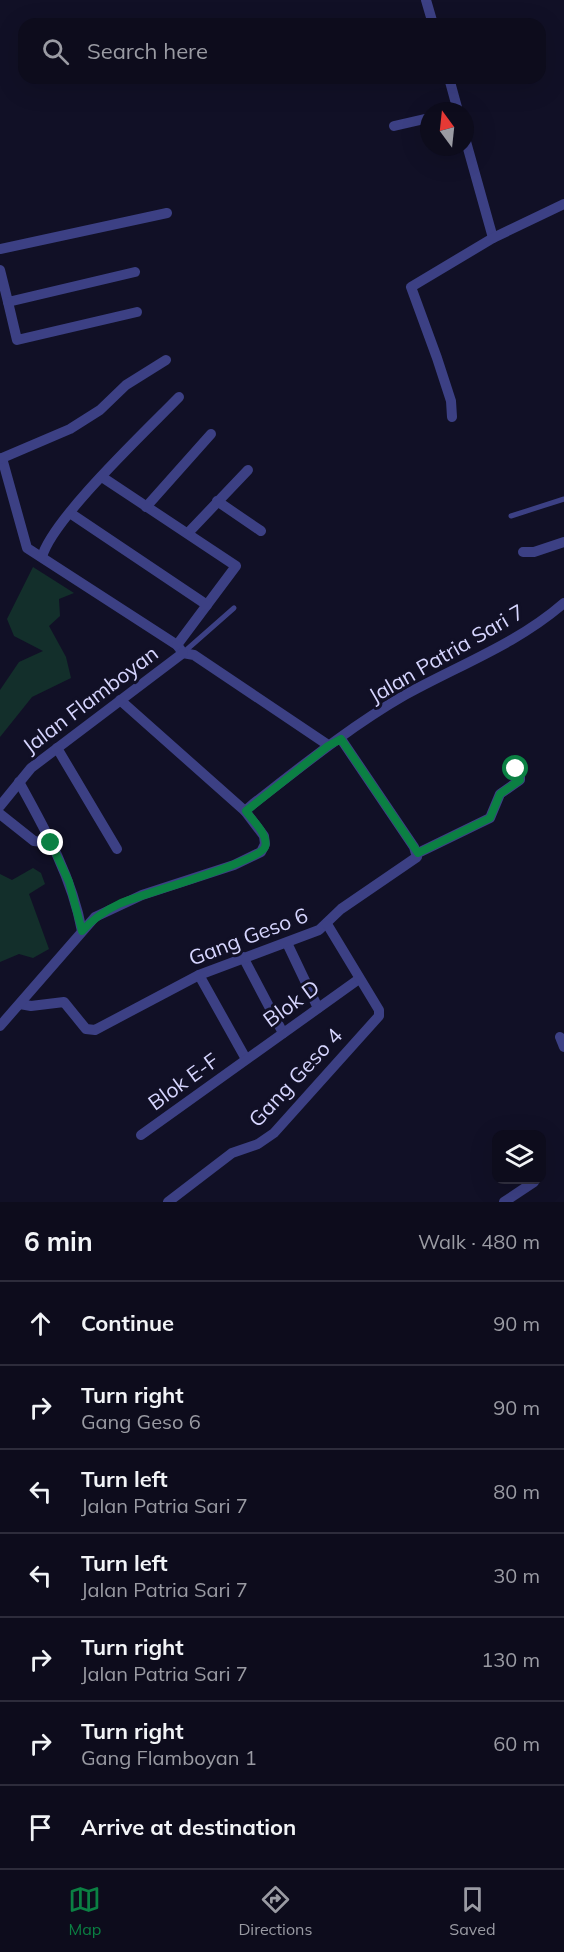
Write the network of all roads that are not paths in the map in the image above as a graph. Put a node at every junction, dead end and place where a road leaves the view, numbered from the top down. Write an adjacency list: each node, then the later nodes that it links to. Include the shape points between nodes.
1 (426, 0): 2 (street)
2 (431, 18)
3 (451, 84): 4 (street)
4 (456, 102)
5 (420, 120): 6 (street)
6 (394, 126)
7 (470, 156): 10 (street)
8 (564, 204): 10 (street)
9 (167, 213): 11 (street)
10 (492, 238): 18 (street, via 410,289 437,358)
11 (0, 249)
12 (0, 270): 14 (street)
13 (135, 272): 14 (street)
14 (8, 302): 15 (street, via 17,340)
15 (137, 312)
16 (166, 360): 20 (street, via 126,385 100,410 70,429)
17 (179, 397): 22 (street)
18 (452, 417)
19 (211, 434): 25 (street)
20 (1, 459): 32 (street, via 27,548)
21 (248, 470): 24 (street)
22 (102, 477): 25 (street); 26 (street)
23 (564, 499): 27 (lane)
24 (217, 501): 28 (street); 29 (street)
25 (146, 507): 29 (street)
26 (70, 513): 32 (street, via 45,546); 34 (street)
27 (511, 516)
28 (261, 531)
29 (188, 533): 34 (street, Jalan Flamboyan, via 236,566)
30 (564, 542): 31 (street)
31 (523, 552)
32 (42, 557): 36 (street)
33 (564, 603): 38 (street, Jalan Patria Sari 7, via 524,633 404,696)
34 (207, 606): 36 (street, Jalan Flamboyan)
35 (234, 608): 36 (lane)
36 (180, 649): 37 (street, Jalan Flamboyan); 39 (street)
37 (120, 700): 40 (street, Jalan Flamboyan); 44 (street)
38 (341, 739): 39 (street, Jalan Patria Sari 7); 48 (street)
39 (328, 746): 44 (street, Jalan Patria Sari 7)
40 (57, 748): 42 (street, Jalan Flamboyan); 47 (street)
41 (514, 767): 48 (street, Gang Geso 6, via 520,780 500,794 490,818)
42 (19, 782): 43 (street, Jalan Flamboyan); 46 (street)
43 (0, 806)
44 (246, 811): 50 (street, via 264,836 261,852 120,904 95,917)
45 (0, 814): 46 (street, via 34,841)
46 (51, 843): 50 (street, via 69,882)
47 (117, 849)
48 (418, 853): 49 (street, Gang Geso 6, via 414,860 340,909)
49 (327, 924): 51 (street, Gang Geso 6); 54 (street)
50 (82, 931): 55 (street)
51 (287, 943): 52 (street, Gang Geso 6); 56 (street)
52 (243, 957): 53 (street, Gang Geso 6); 58 (street)
53 (199, 975): 55 (street, Gang Geso 6, via 95,1030 86,1029 64,1002); 59 (street)
54 (359, 979): 56 (street, Blok D); 62 (street, Gang Geso 4, via 379,1010 378,1017 274,1133 258,1144 232,1153)
55 (20, 1004): 57 (street)
56 (318, 1008): 58 (street, Blok D)
57 (0, 1026)
58 (283, 1033): 59 (street, Blok D)
59 (246, 1059): 60 (street, Blok E-F)
60 (141, 1135)
61 (531, 1184): 63 (street)
62 (168, 1202)
63 (504, 1202)

